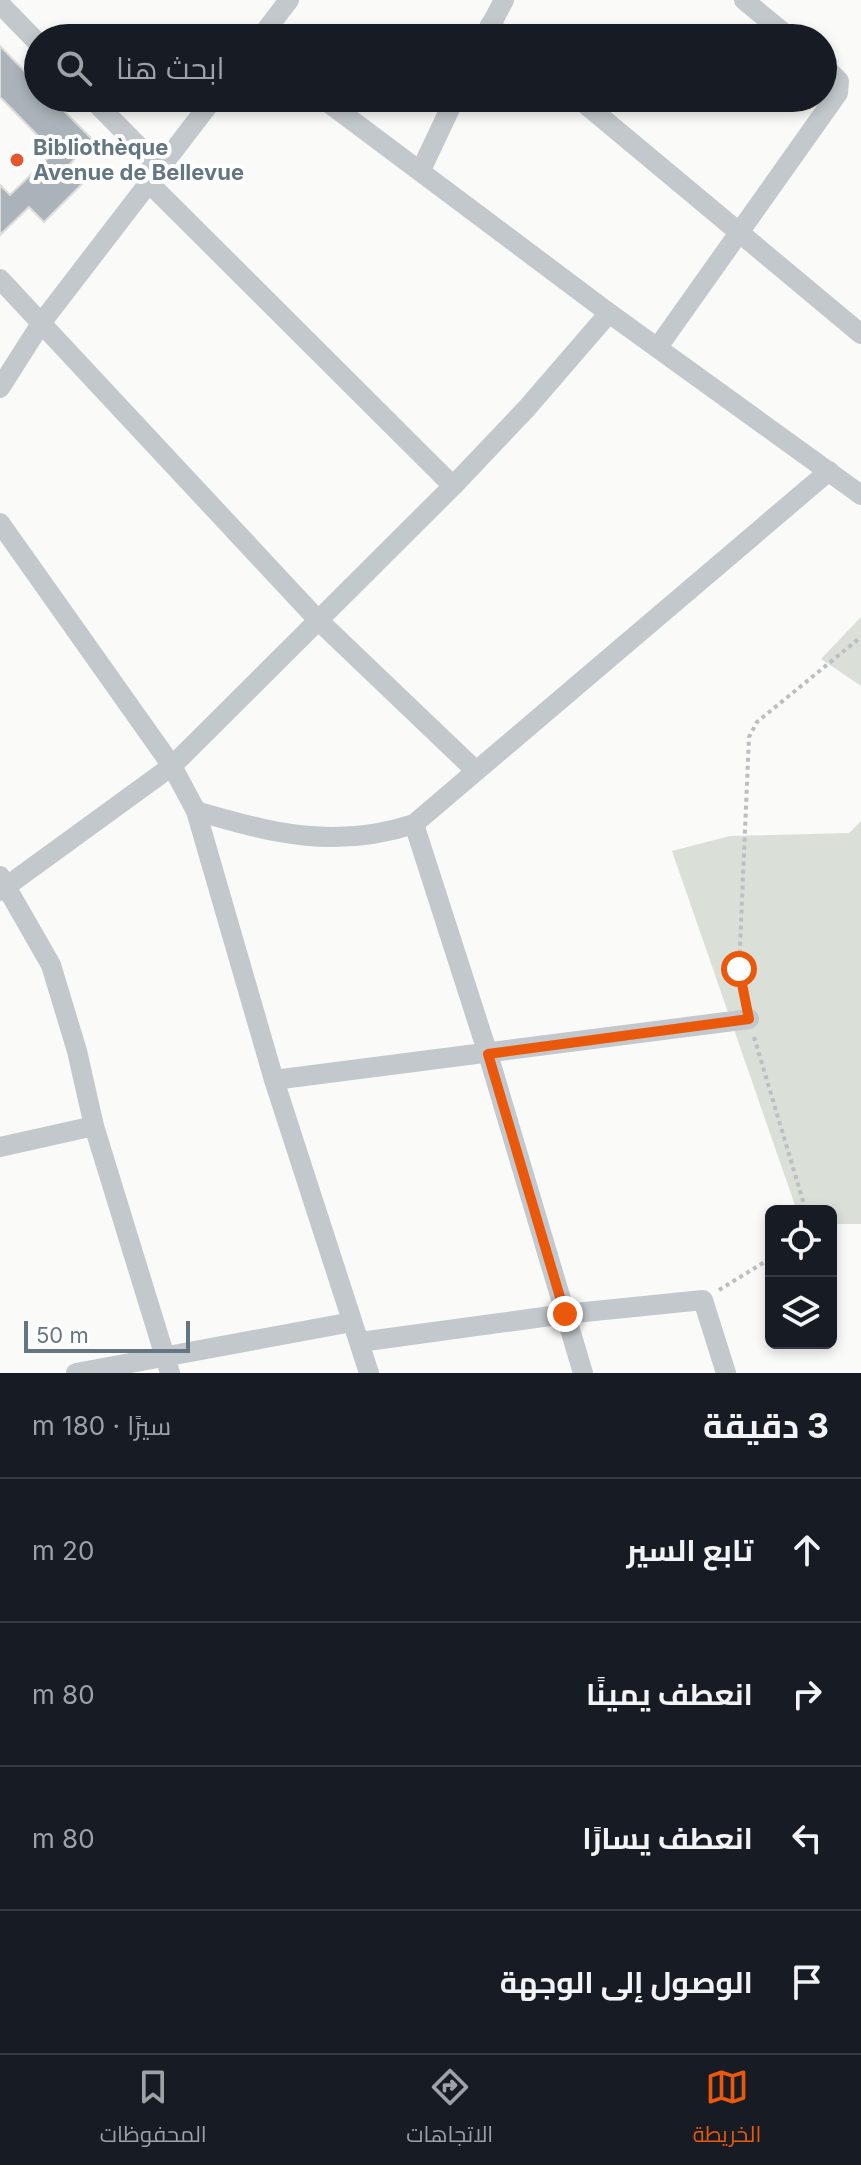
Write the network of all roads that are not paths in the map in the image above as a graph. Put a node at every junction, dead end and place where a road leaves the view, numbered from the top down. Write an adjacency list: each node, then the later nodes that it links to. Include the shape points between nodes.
1 (289, 0): 5 (street)
2 (504, 0): 6 (street)
3 (744, 0): 7 (street)
4 (0, 4): 8 (street)
5 (271, 24)
6 (496, 24)
7 (773, 24)
8 (24, 29)
9 (102, 112): 16 (street)
10 (203, 112): 16 (street)
11 (341, 112): 15 (street)
12 (448, 112): 15 (street)
13 (595, 112): 17 (street)
14 (824, 112): 17 (street)
15 (421, 170): 19 (street)
16 (153, 175): 20 (street); 25 (street)
17 (739, 232): 21 (street); 22 (street)
18 (0, 279): 20 (street)
19 (609, 313): 22 (street); 25 (street)
20 (42, 322): 23 (street); 28 (street)
21 (861, 334)
22 (658, 347): 24 (street)
23 (0, 388)
24 (829, 471): 26 (street); 30 (street)
25 (453, 486): 28 (street)
26 (861, 495)
27 (0, 523): 29 (street)
28 (318, 620): 29 (street); 30 (street)
29 (172, 766): 31 (street); 33 (street)
30 (475, 770): 32 (street)
31 (196, 811): 32 (street, via 323,838 384,834); 36 (street)
32 (414, 824): 35 (street)
33 (2, 885): 37 (street, via 51,965)
34 (749, 1019): 35 (street)
35 (488, 1054): 36 (street); 39 (street)
36 (274, 1080): 40 (street)
37 (94, 1126): 38 (street); 42 (street)
38 (0, 1147)
39 (565, 1314): 41 (street); 46 (street); 47 (street, via 703,1300)
40 (352, 1322): 41 (street); 42 (street)
41 (360, 1342): 45 (street)
42 (167, 1365): 43 (street)
43 (113, 1370): 44 (street)
44 (76, 1373)
45 (369, 1373)
46 (583, 1373)
47 (726, 1373)

